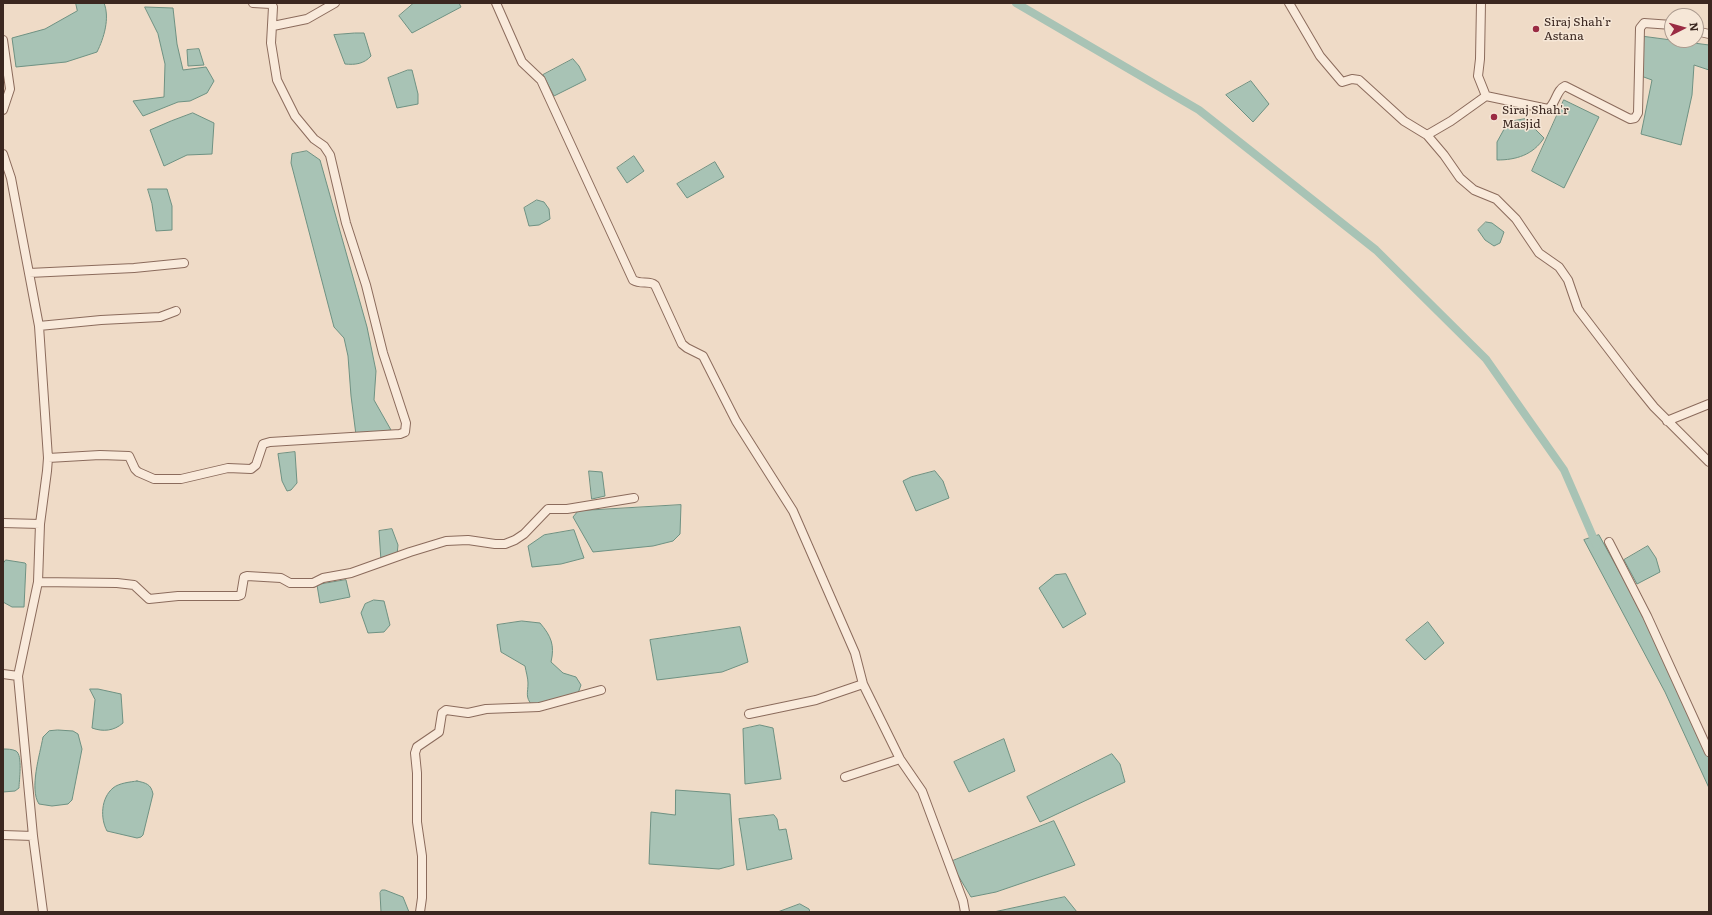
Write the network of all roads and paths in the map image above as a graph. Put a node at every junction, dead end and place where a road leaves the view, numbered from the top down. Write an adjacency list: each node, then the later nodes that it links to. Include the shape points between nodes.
1 (253, 3): 7 (street, via 271,4)
2 (335, 3): 7 (street, via 307,19)
3 (496, 3): 28 (street, via 522,62 541,80 633,280 655,285 682,344 703,356 736,421 793,511 855,653)
4 (1289, 3): 11 (street, via 1320,56 1342,82 1359,80 1404,121)
5 (1481, 3): 9 (street, via 1478,76)
6 (1664, 24): 9 (street, via 1644,23 1640,28 1638,113 1635,118 1630,119 1565,86 1561,88 1548,109)
7 (273, 26): 19 (street, via 271,43 277,80 295,116 330,155 346,223 406,423 405,432 270,442 263,444 256,465 251,469 228,468 181,479 154,479 138,472 129,456)
8 (3, 40): 10 (street, via 10,89)
9 (1486, 96): 11 (street)
10 (3, 110)
11 (1426, 135): 18 (street, via 1460,178 1474,190 1496,200 1516,219 1539,253 1559,267 1568,280 1582,315)
12 (3, 154): 14 (street, via 11,178)
13 (184, 263): 14 (street)
14 (29, 273): 16 (street)
15 (176, 311): 16 (street, via 160,317)
16 (39, 326): 19 (street)
17 (1709, 404): 18 (street)
18 (1667, 420): 20 (street)
19 (48, 458): 23 (street)
20 (1709, 462)
21 (634, 498): 25 (street, via 567,509 548,509 515,540 495,544 468,540 446,541 313,583 290,583 281,578 246,576 241,595 238,596 178,596 149,599 134,585)
22 (3, 523): 23 (street)
23 (40, 524): 25 (street)
24 (1609, 542): 31 (street, via 1647,616)
25 (38, 582): 27 (street)
26 (3, 674): 27 (street)
27 (18, 676): 35 (street)
28 (864, 684): 30 (street, via 816,700); 32 (street)
29 (601, 690): 37 (street, via 539,707 486,709 468,713 446,710 442,713 439,732 417,747 415,753 417,822 422,870)
30 (749, 714)
31 (1709, 752)
32 (900, 759): 33 (street); 38 (street, via 922,792)
33 (845, 777)
34 (3, 835): 35 (street)
35 (33, 836): 36 (street)
36 (43, 912)
37 (420, 912)
38 (965, 912)

